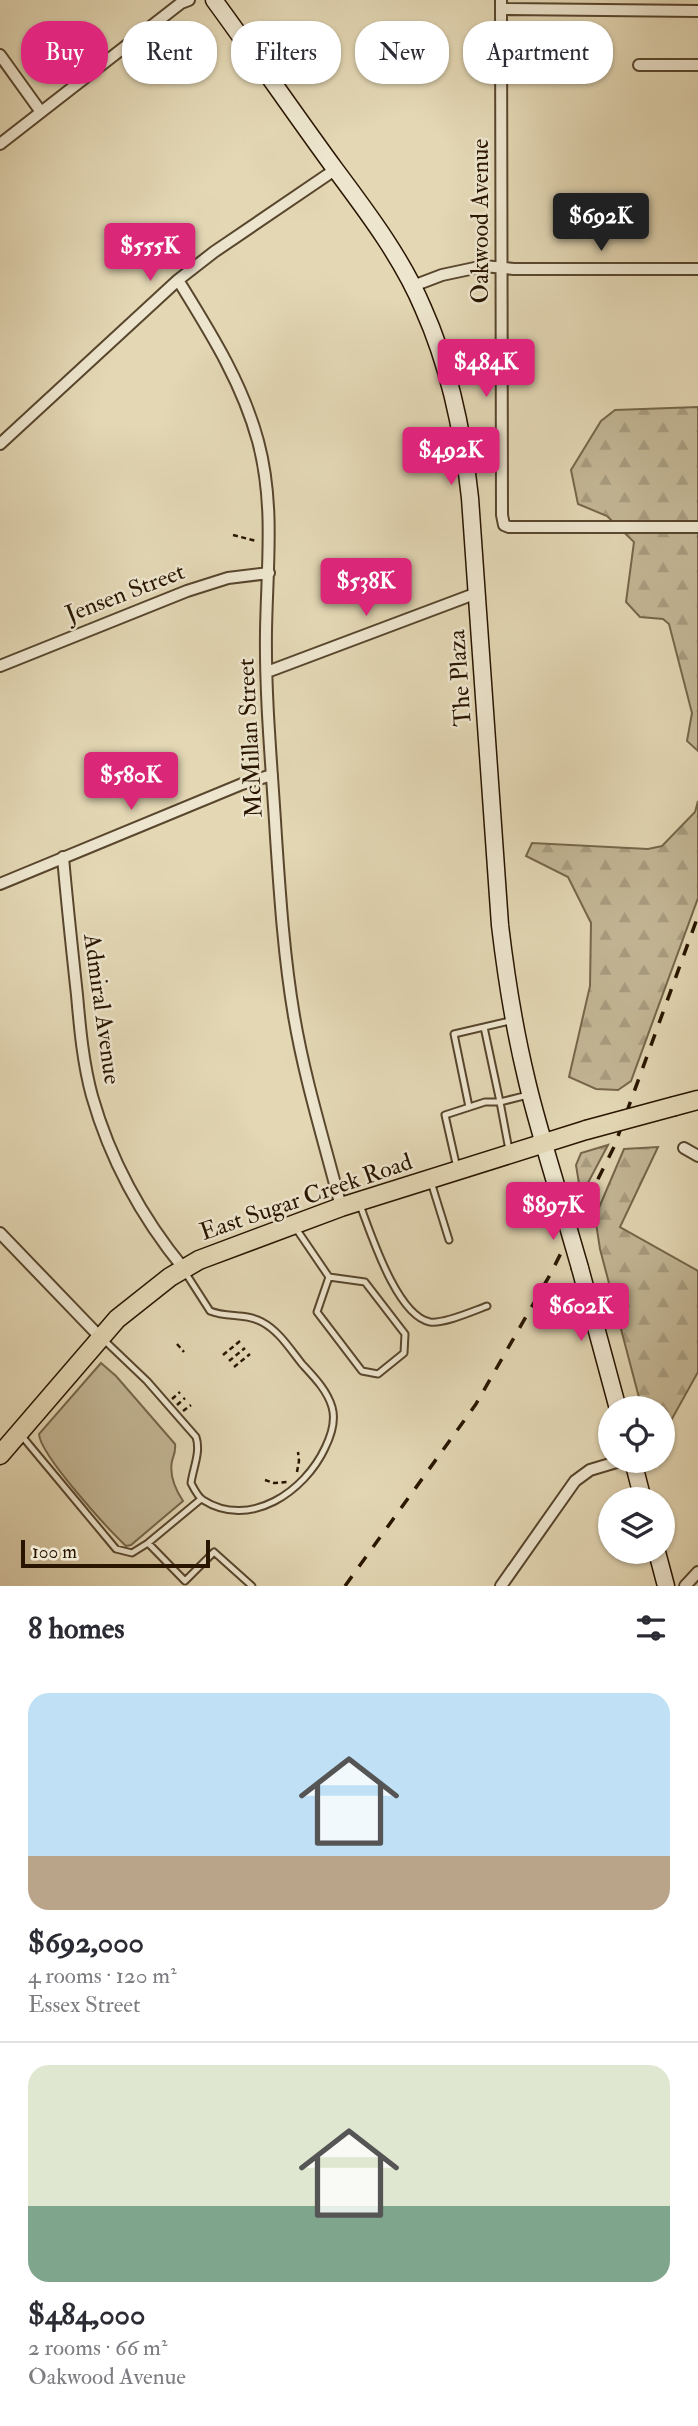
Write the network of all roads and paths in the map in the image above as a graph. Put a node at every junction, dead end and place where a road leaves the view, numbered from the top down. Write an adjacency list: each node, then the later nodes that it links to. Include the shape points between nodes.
1 (189, 0): 8 (street)
2 (214, 0): 10 (main road, The Plaza)
3 (501, 4): 4 (street); 11 (street, Oakwood Avenue)
4 (698, 11)
5 (0, 55): 8 (street)
6 (639, 65): 7 (street)
7 (698, 65)
8 (41, 112): 9 (street)
9 (0, 144)
10 (336, 169): 13 (street); 14 (main road, The Plaza)
11 (501, 268): 12 (street); 14 (street, via 478,267); 16 (street, Oakwood Avenue, via 504,525)
12 (698, 269)
13 (178, 280): 15 (street); 18 (street, McMillan Street, via 225,359 252,421 267,482)
14 (413, 286): 20 (main road, The Plaza, via 448,376 464,444)
15 (0, 444)
16 (698, 527)
17 (233, 535): 18 (path)
18 (270, 541): 19 (street, McMillan Street)
19 (269, 573): 21 (street, Jensen Street, via 228,578 187,591); 22 (street, McMillan Street)
20 (477, 593): 22 (street); 26 (main road, The Plaza, via 499,925)
21 (0, 666)
22 (267, 672): 23 (street, McMillan Street)
23 (272, 775): 24 (street); 38 (street, McMillan Street, via 295,1018 311,1096)
24 (63, 857): 25 (street); 42 (street, Admiral Avenue, via 92,1096 133,1195)
25 (0, 884)
26 (513, 1021): 27 (lane); 28 (main road, The Plaza)
27 (484, 1027): 30 (lane); 31 (lane, via 454,1034)
28 (531, 1094): 30 (lane); 32 (main road, The Plaza)
29 (698, 1100): 32 (main road, East Sugar Creek Road, bridge)
30 (500, 1102): 31 (lane); 34 (lane)
31 (468, 1107): 36 (lane, via 445,1115)
32 (545, 1142): 34 (main road, East Sugar Creek Road); 54 (main road, The Plaza, bridge)
33 (684, 1148): 35 (street)
34 (510, 1153): 36 (main road, East Sugar Creek Road)
35 (698, 1156)
36 (457, 1171): 37 (main road, East Sugar Creek Road)
37 (430, 1179): 38 (main road, East Sugar Creek Road); 41 (lane)
38 (350, 1204): 39 (main road, East Sugar Creek Road); 44 (lane, via 394,1285 420,1319 433,1323)
39 (293, 1224): 42 (main road, East Sugar Creek Road); 43 (lane)
40 (0, 1233): 45 (street)
41 (449, 1240)
42 (184, 1269): 45 (main road, East Sugar Creek Road); 60 (lane, via 210,1311 250,1317 273,1329 327,1393 333,1410 332,1434 322,1455 288,1495 262,1507 237,1511)
43 (328, 1277): 43 (lane, via 317,1312 362,1371 378,1374 404,1353 405,1334 365,1282)
44 (487, 1306)
45 (100, 1337): 55 (main road, East Sugar Creek Road); 60 (lane, via 196,1437 199,1448 191,1483)
46 (240, 1341): 51 (path)
47 (177, 1344): 49 (path)
48 (246, 1348): 52 (path)
49 (184, 1352)
50 (250, 1354): 53 (path)
51 (223, 1355)
52 (229, 1361)
53 (234, 1367)
54 (614, 1396)
55 (18, 1431): 57 (main road, East Sugar Creek Road); 61 (lane, via 116,1549 132,1553)
56 (298, 1452): 59 (path, via 302,1461 292,1478 274,1485)
57 (0, 1455)
58 (598, 1468): 65 (street, via 575,1481)
59 (265, 1480)
60 (201, 1499): 61 (lane)
61 (148, 1543): 64 (lane, via 185,1581 214,1552)
62 (660, 1564): 66 (main road)
63 (698, 1572): 67 (street)
64 (252, 1586)
65 (500, 1586)
66 (666, 1586)
67 (685, 1586)

